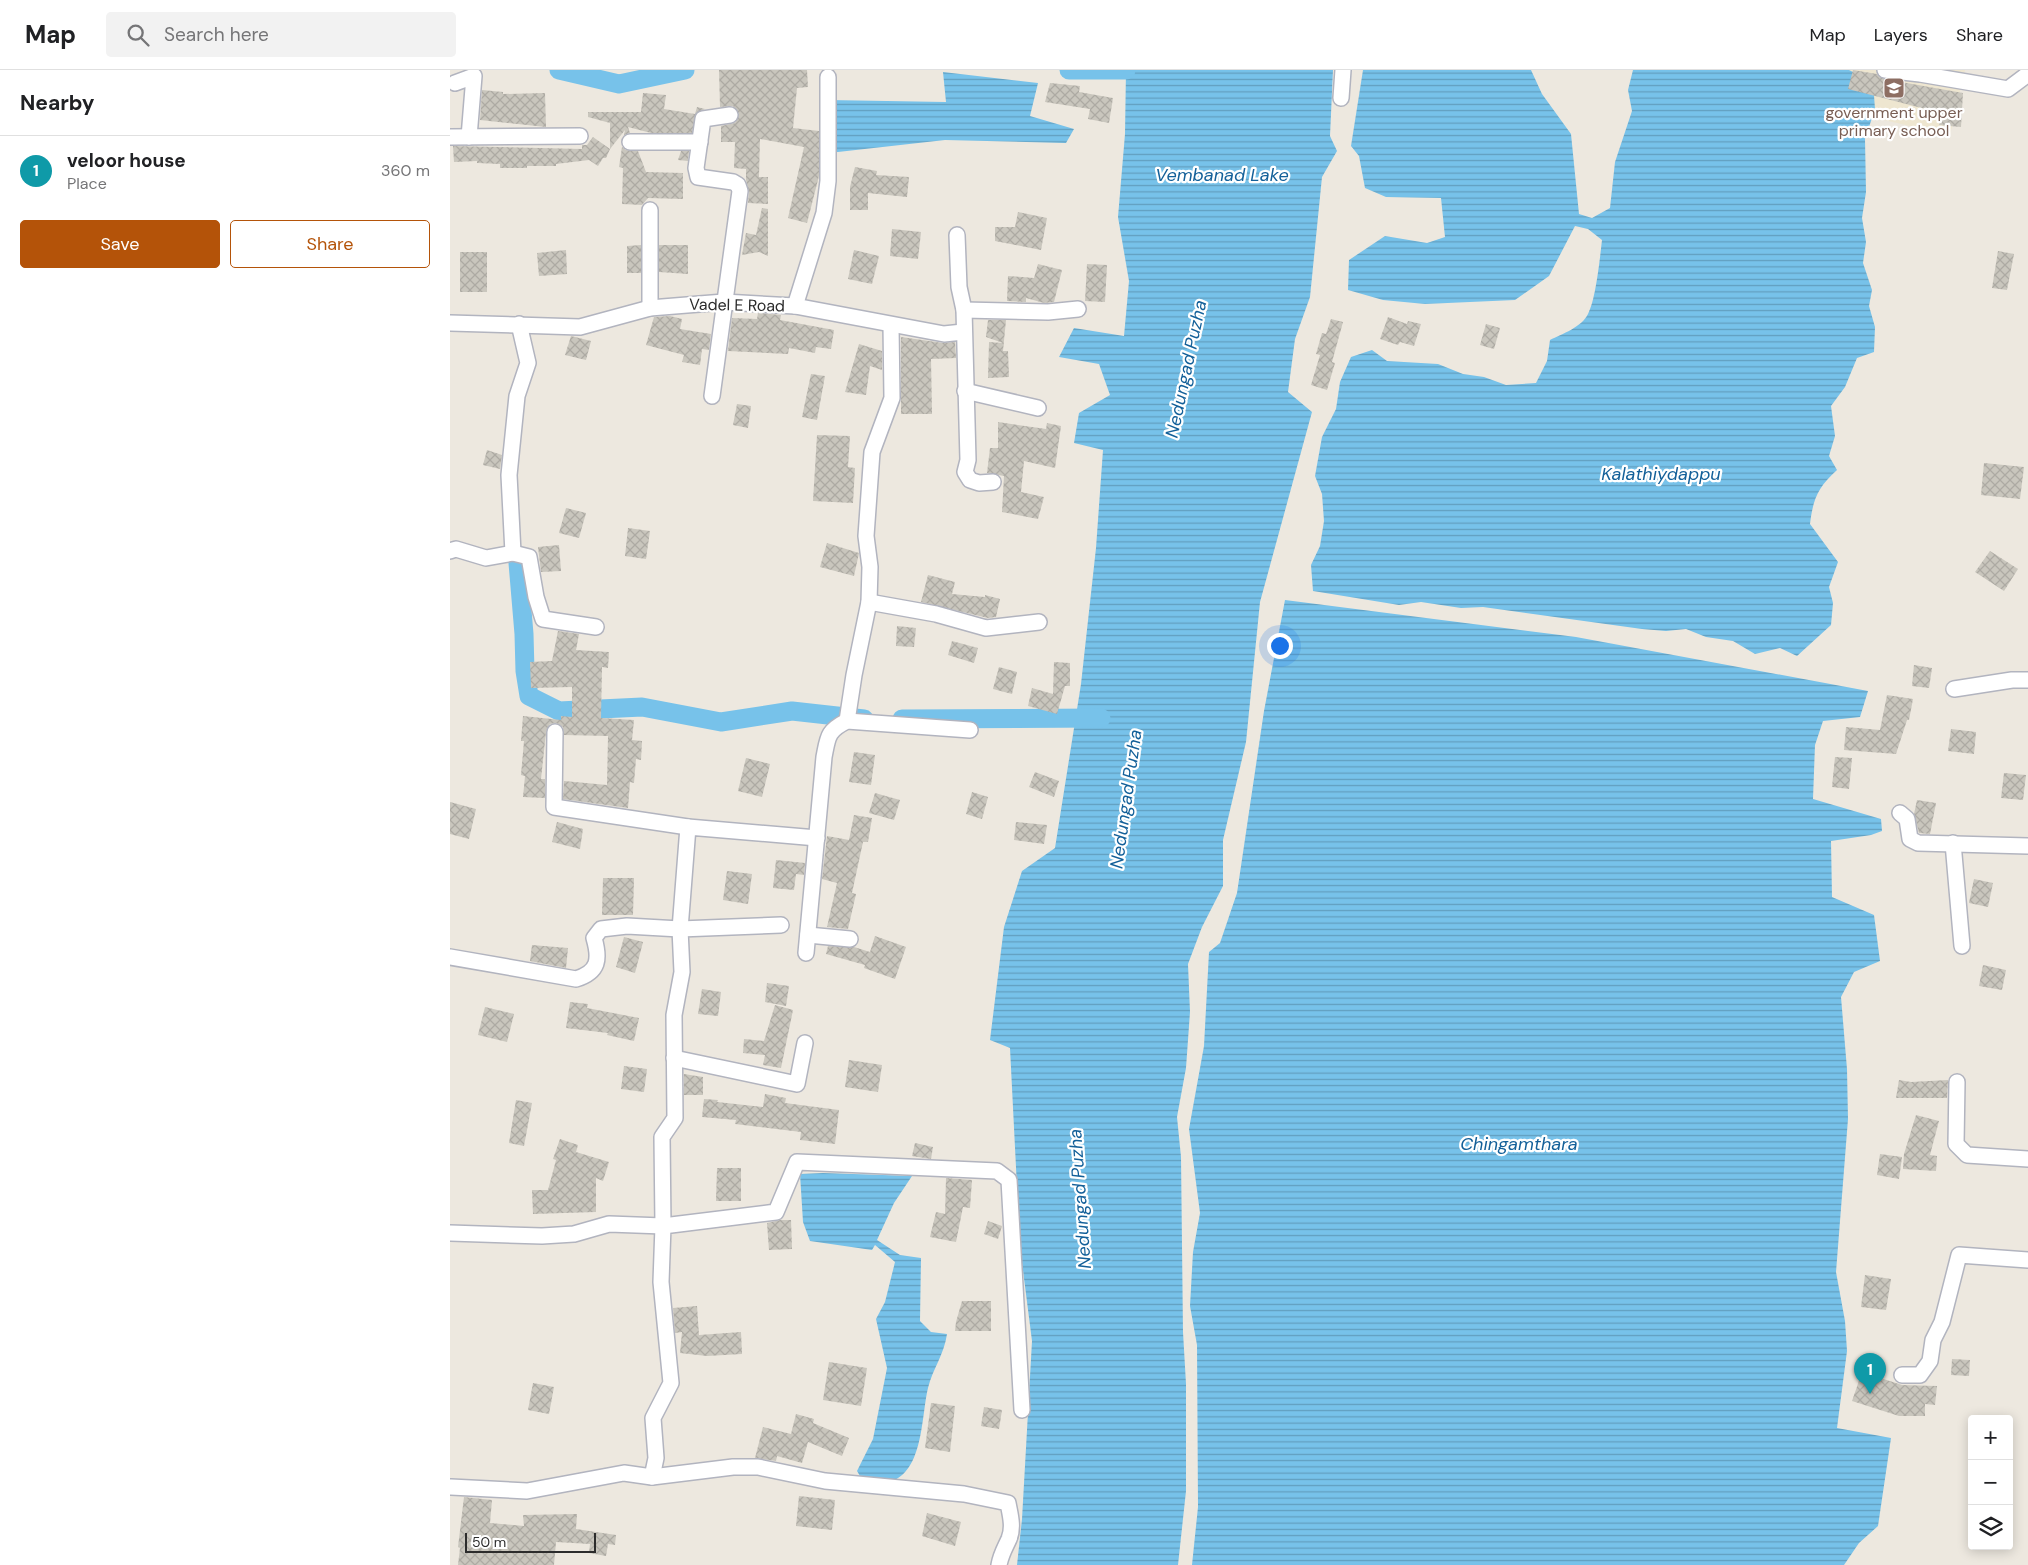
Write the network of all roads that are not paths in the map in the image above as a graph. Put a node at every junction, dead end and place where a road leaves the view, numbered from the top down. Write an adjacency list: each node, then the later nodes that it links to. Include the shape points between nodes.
1 (1343, 70): 6 (street)
2 (1885, 70): 3 (street, via 2008,90)
3 (2028, 74)
4 (828, 77): 16 (street, via 828,181 824,213)
5 (456, 83): 10 (street, via 474,76)
6 (1341, 98)
7 (730, 115): 12 (street, via 703,119)
8 (580, 136): 10 (street)
9 (450, 137): 10 (street)
10 (469, 137)
11 (630, 142): 12 (street)
12 (700, 142): 15 (street, via 696,168 698,177 733,182 740,192)
13 (650, 210): 17 (street)
14 (957, 235): 19 (street, via 959,287)
15 (724, 302): 16 (street, Vadel E Road); 17 (street, Vadel E Road); 25 (street)
16 (795, 306): 22 (street, Vadel E Road)
17 (650, 308): 21 (street, Vadel E Road, via 580,327)
18 (1078, 309): 19 (street, via 1048,312)
19 (964, 310): 23 (street)
20 (450, 322): 21 (street, Vadel E Road)
21 (518, 324): 29 (street, via 528,364 517,396 509,476)
22 (891, 325): 23 (street, Vadel E Road, via 944,334); 30 (street, via 892,398 872,452 866,536 870,567)
23 (963, 332): 24 (street)
24 (965, 391): 26 (street); 27 (street, via 968,460 965,472 970,480 978,483)
25 (712, 396)
26 (1038, 408)
27 (993, 482)
28 (450, 551): 29 (street, via 456,549 486,558)
29 (513, 553): 32 (street, via 529,557 536,597 544,619)
30 (869, 602): 31 (street, via 936,614 986,628); 35 (street)
31 (1039, 622)
32 (596, 626)
33 (2028, 680): 34 (street)
34 (1954, 689)
35 (848, 718): 36 (street); 40 (street, via 828,735)
36 (970, 730)
37 (555, 732): 39 (street, via 554,807)
38 (1900, 812): 41 (street, via 1907,819 1910,839 1918,843)
39 (688, 826): 40 (street); 44 (street)
40 (817, 838): 45 (street)
41 (1953, 843): 42 (street); 47 (street)
42 (2028, 846)
43 (781, 925): 44 (street)
44 (680, 929): 49 (street, via 628,926 601,929 594,938 598,952 593,970 576,979); 51 (street, via 682,972 674,1015)
45 (808, 935): 46 (street); 48 (street)
46 (850, 939)
47 (1962, 946)
48 (806, 953)
49 (450, 957)
50 (805, 1044): 51 (street, via 797,1084)
51 (674, 1058): 54 (street, via 675,1118 662,1137)
52 (1957, 1082): 53 (street, via 1956,1144 1967,1155)
53 (2028, 1160)
54 (663, 1226): 55 (street, via 609,1224 574,1234 542,1236); 58 (street, via 776,1212 797,1162 997,1171 1009,1180); 59 (street, via 661,1282 671,1383 653,1418 656,1458)
55 (450, 1233)
56 (2028, 1260): 57 (street, via 1959,1255 1942,1322 1933,1340 1930,1361 1920,1375)
57 (1902, 1375)
58 (1022, 1410)
59 (652, 1477): 60 (street, via 624,1473 527,1491); 61 (street, via 758,1467 825,1481 964,1494 1008,1503 1012,1519 1010,1537)
60 (450, 1487)
61 (999, 1565)

